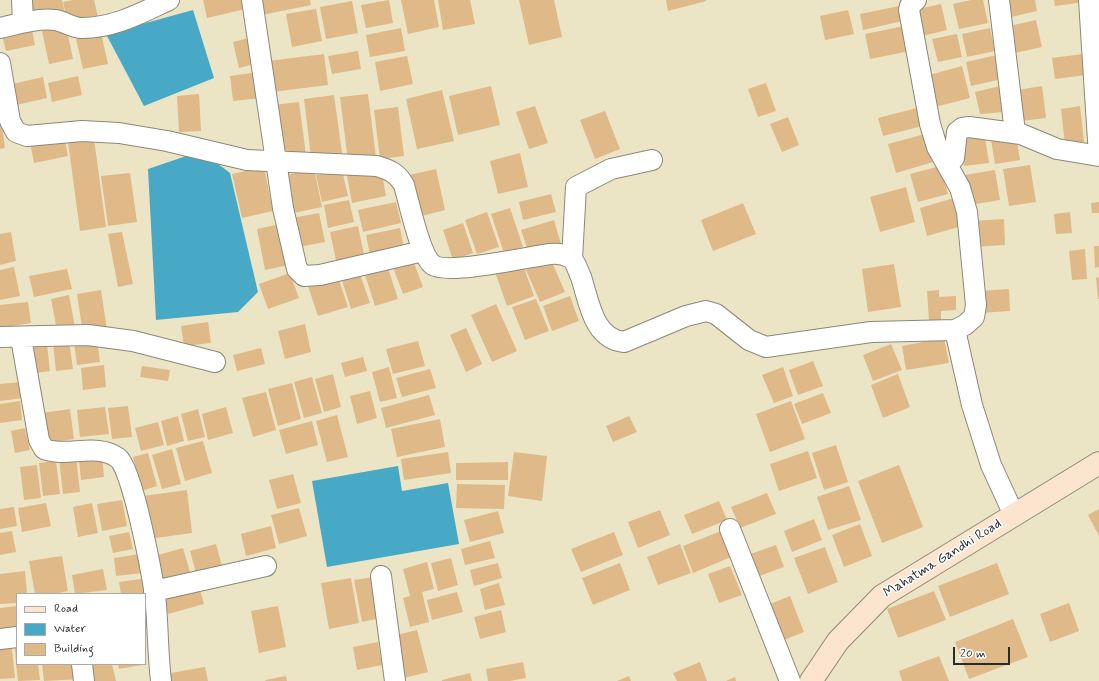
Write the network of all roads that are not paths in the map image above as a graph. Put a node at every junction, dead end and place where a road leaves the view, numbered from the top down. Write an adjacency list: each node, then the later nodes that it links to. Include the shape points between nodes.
1 (22, 0): 7 (street)
2 (169, 0): 7 (street, via 129,19 105,26 80,28 56,20)
3 (252, 0): 13 (street)
4 (916, 0): 14 (street, via 909,10 918,66 930,124 937,146)
5 (999, 0): 10 (street)
6 (1089, 0): 11 (street)
7 (23, 22): 8 (street)
8 (0, 28)
9 (0, 63): 13 (street, via 10,121 16,132 26,136 82,131 119,133 167,141 247,160)
10 (1015, 132): 11 (street, via 1057,149); 14 (street, via 962,128 955,136 956,150)
11 (1099, 156)
12 (652, 160): 16 (street, via 610,169 576,187)
13 (275, 162): 15 (street, via 377,166 389,170 398,176 404,185); 15 (street, via 292,252 297,269 304,276 320,276)
14 (948, 165): 17 (street, via 960,188 967,212 976,305 974,317)
15 (423, 251): 16 (street, via 432,264 446,269 560,253)
16 (572, 259): 17 (street, via 596,322 602,333 613,341 624,342 686,316 706,311 716,314 749,340 766,347 871,332)
17 (954, 330): 22 (street, via 972,405 991,465)
18 (0, 337): 19 (street)
19 (21, 338): 20 (street, via 88,335 133,341); 26 (street, via 41,445 53,453 102,451 119,458 129,478)
20 (215, 362)
21 (1099, 464): 22 (main road, Mahatma Gandhi Road)
22 (1014, 516): 34 (main road, Mahatma Gandhi Road, via 882,596 838,641)
23 (730, 529): 33 (street)
24 (266, 566): 26 (street)
25 (381, 576): 32 (street)
26 (154, 591): 31 (street)
27 (16, 637): 28 (street)
28 (0, 639)
29 (82, 665): 30 (street)
30 (84, 681)
31 (161, 681)
32 (395, 681)
33 (790, 681)
34 (811, 681)

